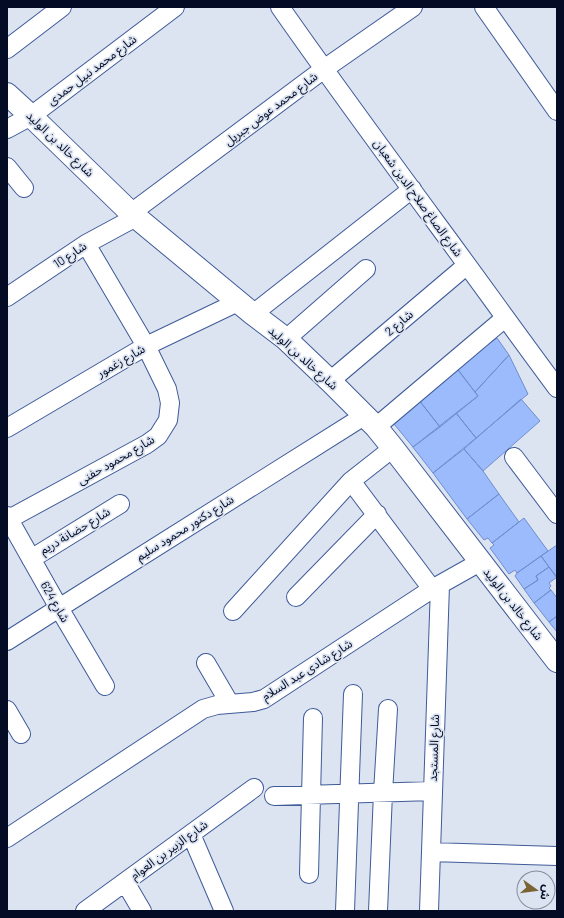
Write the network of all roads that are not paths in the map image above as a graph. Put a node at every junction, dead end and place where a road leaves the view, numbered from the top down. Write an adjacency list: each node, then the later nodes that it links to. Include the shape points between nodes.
1 (62, 7): 6 (street)
2 (175, 7): 10 (street, شارع محمد نبيل حمدى)
3 (280, 7): 7 (street, شارع الصاغ صلاح الدين شعبان)
4 (413, 7): 7 (street, شارع محمد عوض جبريل)
5 (484, 7): 9 (street)
6 (7, 49)
7 (324, 70): 14 (street, شارع الصاغ صلاح الدين شعبان); 15 (street, شارع محمد عوض جبريل)
8 (7, 94): 10 (street, شارع خالد بن الوليد)
9 (557, 112)
10 (32, 116): 11 (street, شارع محمد نبيل حمدى); 15 (street, شارع خالد بن الوليد)
11 (7, 129)
12 (7, 167): 13 (street)
13 (24, 188)
14 (412, 189): 17 (street, شارع الصاغ صلاح الدين شعبان); 20 (street, شارع زغمور)
15 (134, 215): 16 (street, شارع 10); 20 (street, شارع خالد بن الوليد)
16 (86, 244): 19 (street, شارع 10); 23 (street, شارع محمود حفنى)
17 (467, 265): 21 (street, شارع الصاغ صلاح الدين شعبان); 24 (street, شارع 2)
18 (366, 269): 22 (street)
19 (7, 297)
20 (246, 308): 22 (street, شارع خالد بن الوليد); 23 (street, شارع زغمور)
21 (505, 318): 25 (street, شارع الصاغ صلاح الدين شعبان); 26 (street, شارع دكتور محمود سليم)
22 (286, 339): 24 (street, شارع خالد بن الوليد)
23 (146, 346): 27 (street, شارع زغمور); 34 (street, شارع محمود حفنى, via 167,389 170,403 168,420 158,436)
24 (330, 381): 26 (street, شارع خالد بن الوليد)
25 (557, 388)
26 (370, 422): 28 (street, شارع خالد بن الوليد); 39 (street, شارع دكتور محمود سليم)
27 (7, 428)
28 (392, 448): 30 (street); 36 (street, شارع خالد بن الوليد)
29 (514, 457): 33 (street)
30 (351, 481): 32 (street); 40 (street)
31 (120, 504): 35 (street, شارع حضانة دريم)
32 (377, 514): 37 (street); 38 (street)
33 (557, 514)
34 (8, 518): 35 (street, شارع 624)
35 (31, 559): 39 (street, شارع 624)
36 (480, 562): 37 (street, شارع شادى عبد السلام); 42 (street, شارع خالد بن الوليد)
37 (436, 587): 46 (street, شارع شادى عبد السلام, via 264,699); 52 (street, شارع المستجد)
38 (296, 597)
39 (59, 608): 41 (street, شارع دكتور محمود سليم); 44 (street, شارع 624)
40 (233, 611)
41 (7, 641)
42 (557, 661)
43 (206, 663): 46 (street)
44 (105, 686)
45 (352, 694): 54 (street)
46 (230, 704): 58 (street, شارع شادى عبد السلام, via 203,709)
47 (388, 709): 53 (street)
48 (7, 710): 50 (street)
49 (313, 718): 55 (street)
50 (21, 734)
51 (254, 788): 57 (street, شارع الزبير بن العوام)
52 (432, 791): 53 (street); 59 (street, شارع المستجد)
53 (383, 793): 54 (street); 67 (street)
54 (349, 794): 55 (street); 66 (street)
55 (311, 795): 56 (street); 61 (street)
56 (274, 796)
57 (191, 834): 62 (street, شارع الزبير بن العوام); 65 (street)
58 (7, 838)
59 (430, 852): 60 (street); 68 (street, شارع المستجد)
60 (557, 856)
61 (309, 874)
62 (125, 882): 63 (street, شارع الزبير بن العوام); 64 (street)
63 (85, 911)
64 (142, 911)
65 (224, 911)
66 (345, 911)
67 (378, 911)
68 (429, 911)

